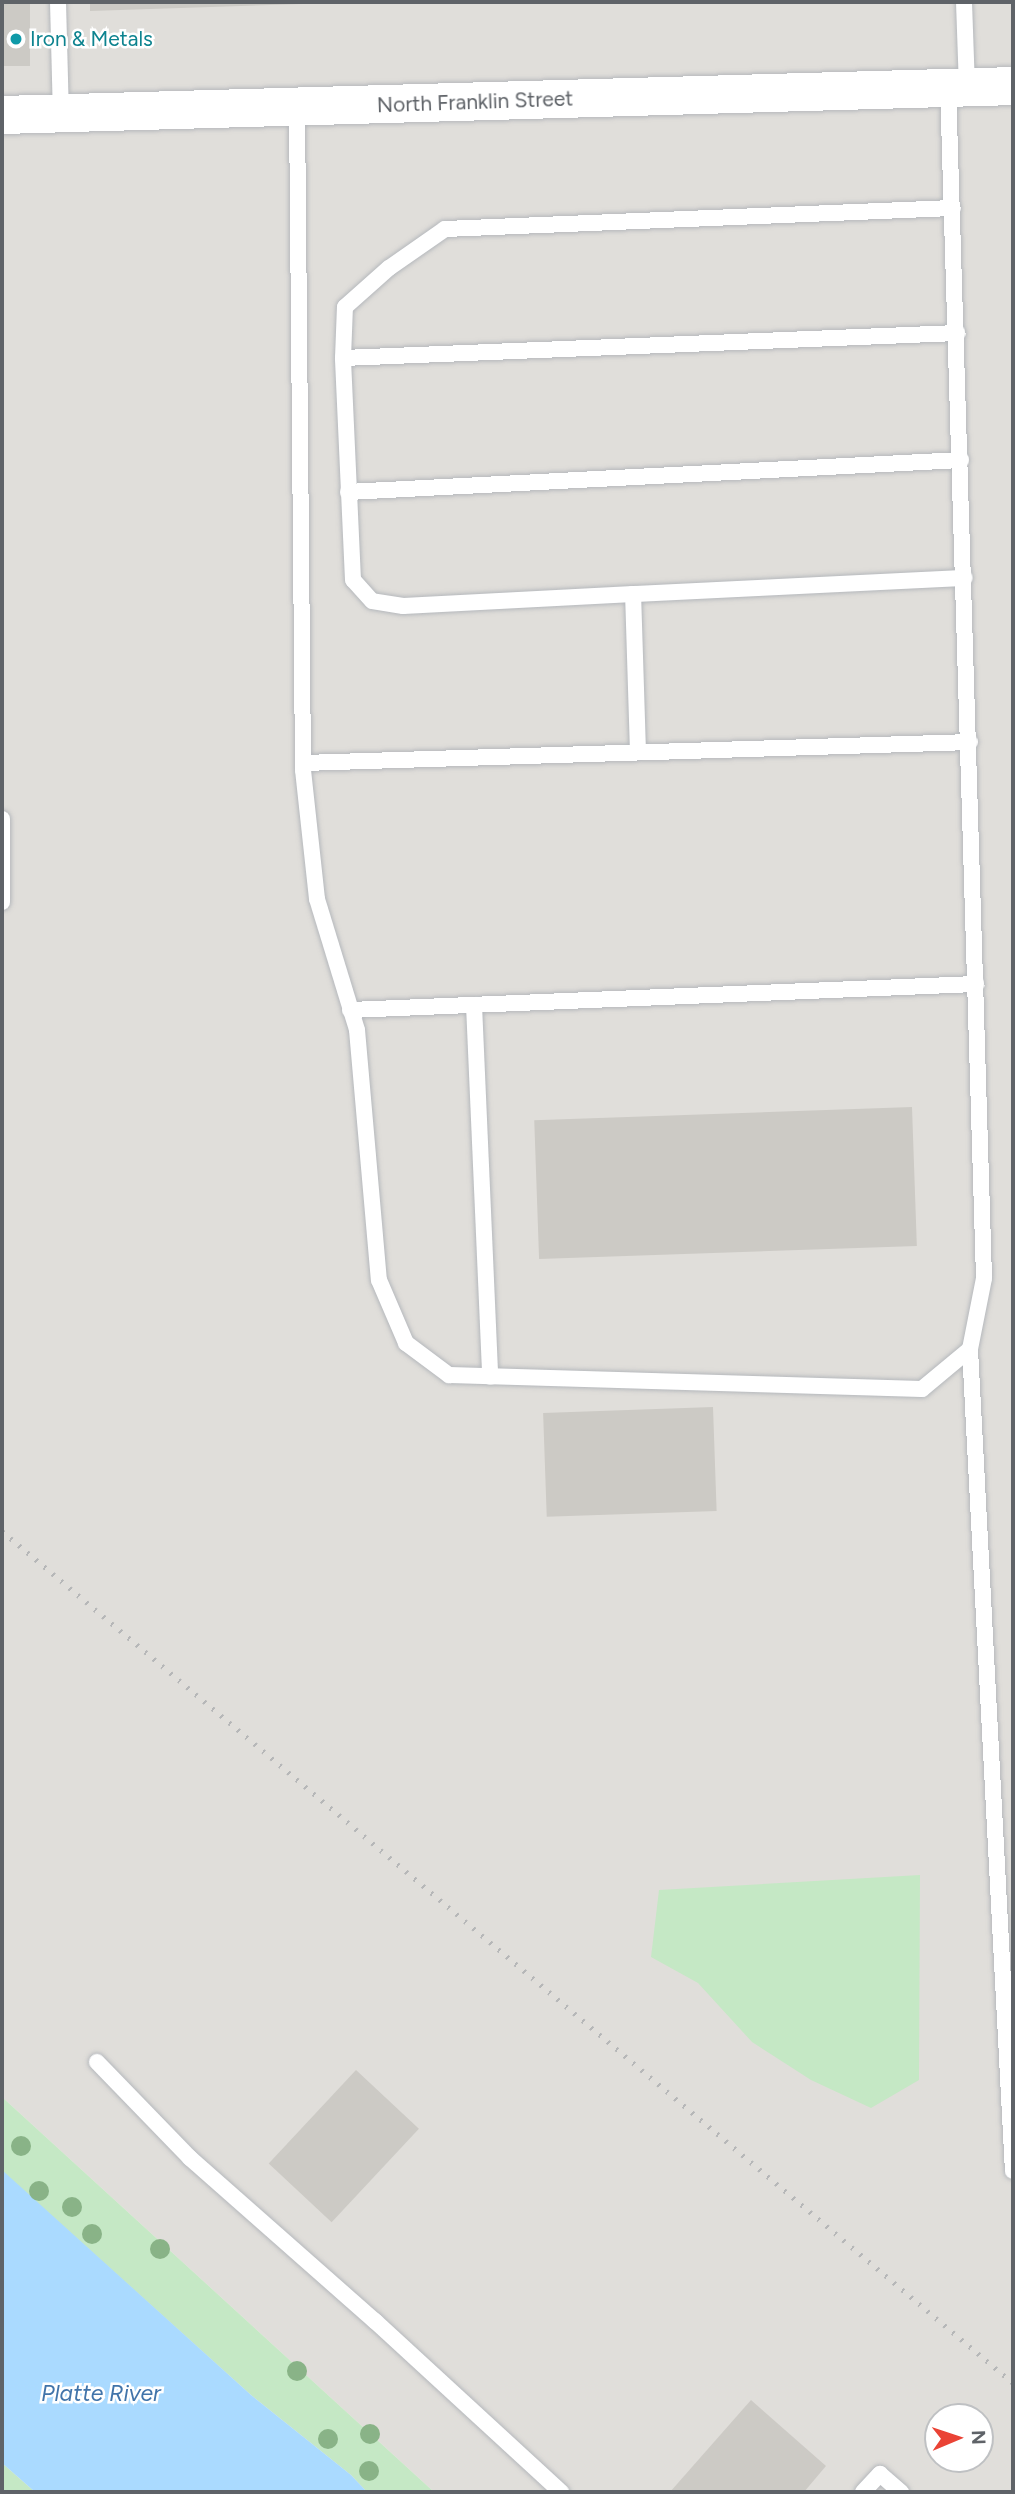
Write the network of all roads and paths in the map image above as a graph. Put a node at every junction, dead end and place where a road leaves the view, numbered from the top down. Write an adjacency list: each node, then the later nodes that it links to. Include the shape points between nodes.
1 (58, 2): 6 (lane)
2 (964, 2): 4 (lane)
3 (1013, 86): 4 (street, North Franklin Street)
4 (958, 88): 5 (street, North Franklin Street); 8 (lane)
5 (298, 107): 6 (street, North Franklin Street); 17 (lane)
6 (61, 113): 7 (street, North Franklin Street)
7 (2, 115)
8 (953, 208): 9 (lane); 10 (lane, via 445,229 388,268 345,307)
9 (957, 333): 10 (lane); 11 (lane)
10 (344, 358): 12 (lane)
11 (961, 460): 12 (lane); 13 (lane)
12 (348, 492): 14 (lane, via 353,580 372,601 403,606)
13 (965, 578): 14 (lane); 15 (lane)
14 (632, 594): 16 (lane)
15 (970, 742): 16 (lane); 20 (lane)
16 (638, 752): 17 (lane)
17 (303, 763): 22 (lane, via 317,899)
18 (2, 819): 19 (lane)
19 (2, 902)
20 (976, 984): 21 (lane); 23 (lane, via 984,1278)
21 (474, 1005): 22 (lane); 24 (lane)
22 (350, 1010): 24 (lane, via 356,1030 379,1280 406,1343 449,1375)
23 (970, 1349): 24 (lane, via 922,1389); 26 (lane)
24 (490, 1377)
25 (96, 2062): 27 (lane, via 190,2158)
26 (1013, 2171)
27 (561, 2492)
28 (863, 2492): 29 (lane, via 880,2474)
29 (901, 2492)

